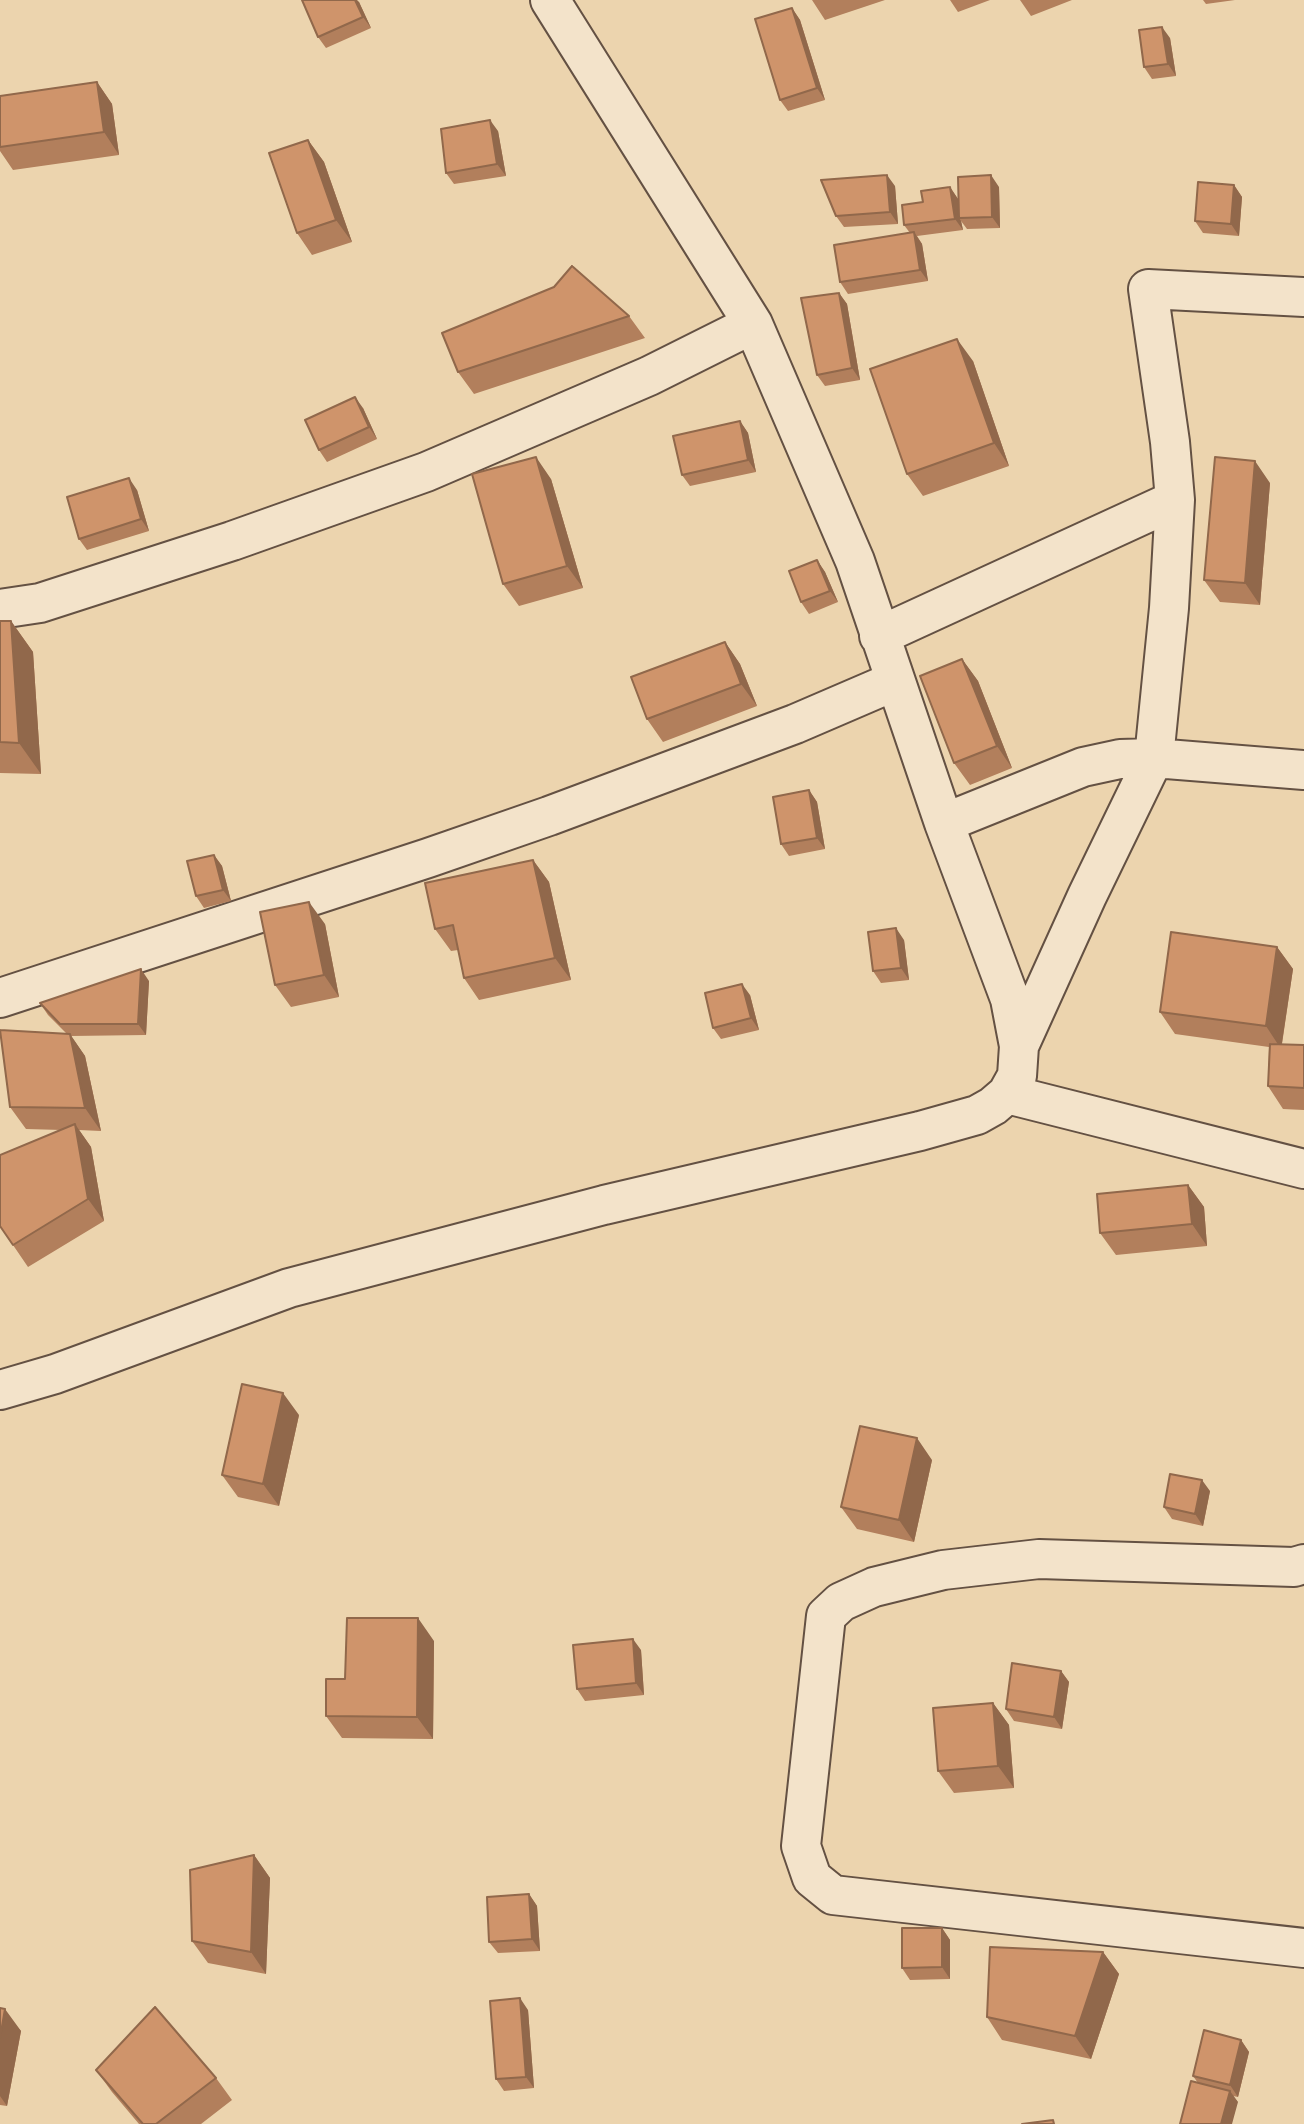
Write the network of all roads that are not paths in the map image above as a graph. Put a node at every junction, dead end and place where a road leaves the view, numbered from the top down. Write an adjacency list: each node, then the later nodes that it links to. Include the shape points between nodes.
1 (550, 0): 3 (street)
2 (1304, 297): 4 (street, via 1148,289)
3 (753, 324): 5 (street, via 649,376 426,472 53,599); 6 (street, via 855,561)
4 (1175, 500): 6 (street); 8 (street)
5 (0, 609)
6 (879, 636): 7 (street)
7 (895, 681): 10 (street); 11 (street, via 562,812)
8 (1154, 758): 9 (street); 10 (street, via 1083,767); 12 (street)
9 (1304, 770)
10 (944, 823): 12 (street, via 1010,999)
11 (0, 998)
12 (1019, 1046): 13 (street, via 1017,1076)
13 (1007, 1094): 14 (street); 15 (street, via 977,1115 920,1131 604,1205 289,1288)
14 (1304, 1169)
15 (0, 1390)
16 (1304, 1564): 17 (street, via 1040,1559 943,1570 874,1587 841,1602 826,1616 801,1846 812,1878 833,1895)
17 (1304, 1948)

